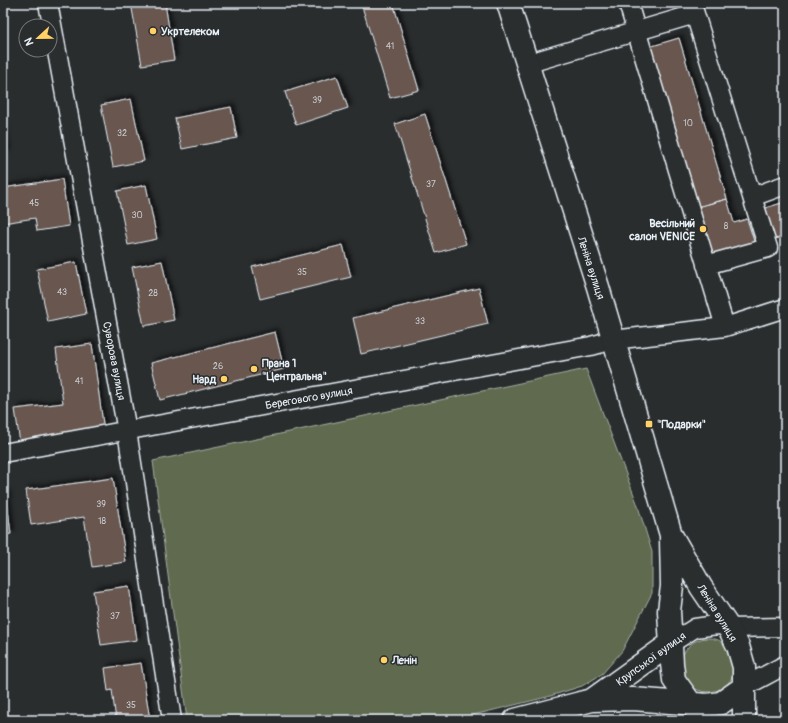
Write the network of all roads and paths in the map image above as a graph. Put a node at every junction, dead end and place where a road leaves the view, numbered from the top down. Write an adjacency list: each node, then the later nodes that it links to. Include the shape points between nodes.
1 (48, 3): 13 (street, Суворова вулиця)
2 (508, 3): 6 (main road, Леніна вулиця)
3 (628, 3): 5 (street)
4 (694, 9): 5 (street); 8 (street)
5 (637, 32): 6 (street); 9 (street)
6 (526, 64): 12 (main road, Леніна вулиця)
7 (785, 185): 8 (street)
8 (752, 197): 9 (street, via 768,248)
9 (706, 265): 11 (street)
10 (785, 308): 11 (street, Берегового вулиця)
11 (725, 326): 12 (street, Берегового вулиця)
12 (614, 340): 13 (street, Берегового вулиця); 15 (main road, Леніна вулиця)
13 (127, 431): 14 (street, Берегового вулиця); 23 (street, Суворова вулиця)
14 (3, 453)
15 (671, 534): 17 (main road, Леніна вулиця, via 701,587); 18 (main road, Леніна вулиця)
16 (785, 627): 17 (street, Крупської вулиця)
17 (730, 628): 18 (street, Крупської вулиця, via 719,625 695,628); 20 (main road, Леніна вулиця, via 744,667)
18 (670, 644): 21 (main road, Крупської вулиця); 22 (main road, Леніна вулиця, via 674,680)
19 (785, 665): 20 (street, Крупської вулиця)
20 (744, 687): 22 (main road, Крупської вулиця, via 721,703 707,705); 25 (main road, Леніна вулиця)
21 (592, 700): 22 (main road, Крупської вулиця, via 633,700); 24 (main road, Крупської вулиця)
22 (697, 712)
23 (172, 720)
24 (515, 720)
25 (744, 720)

